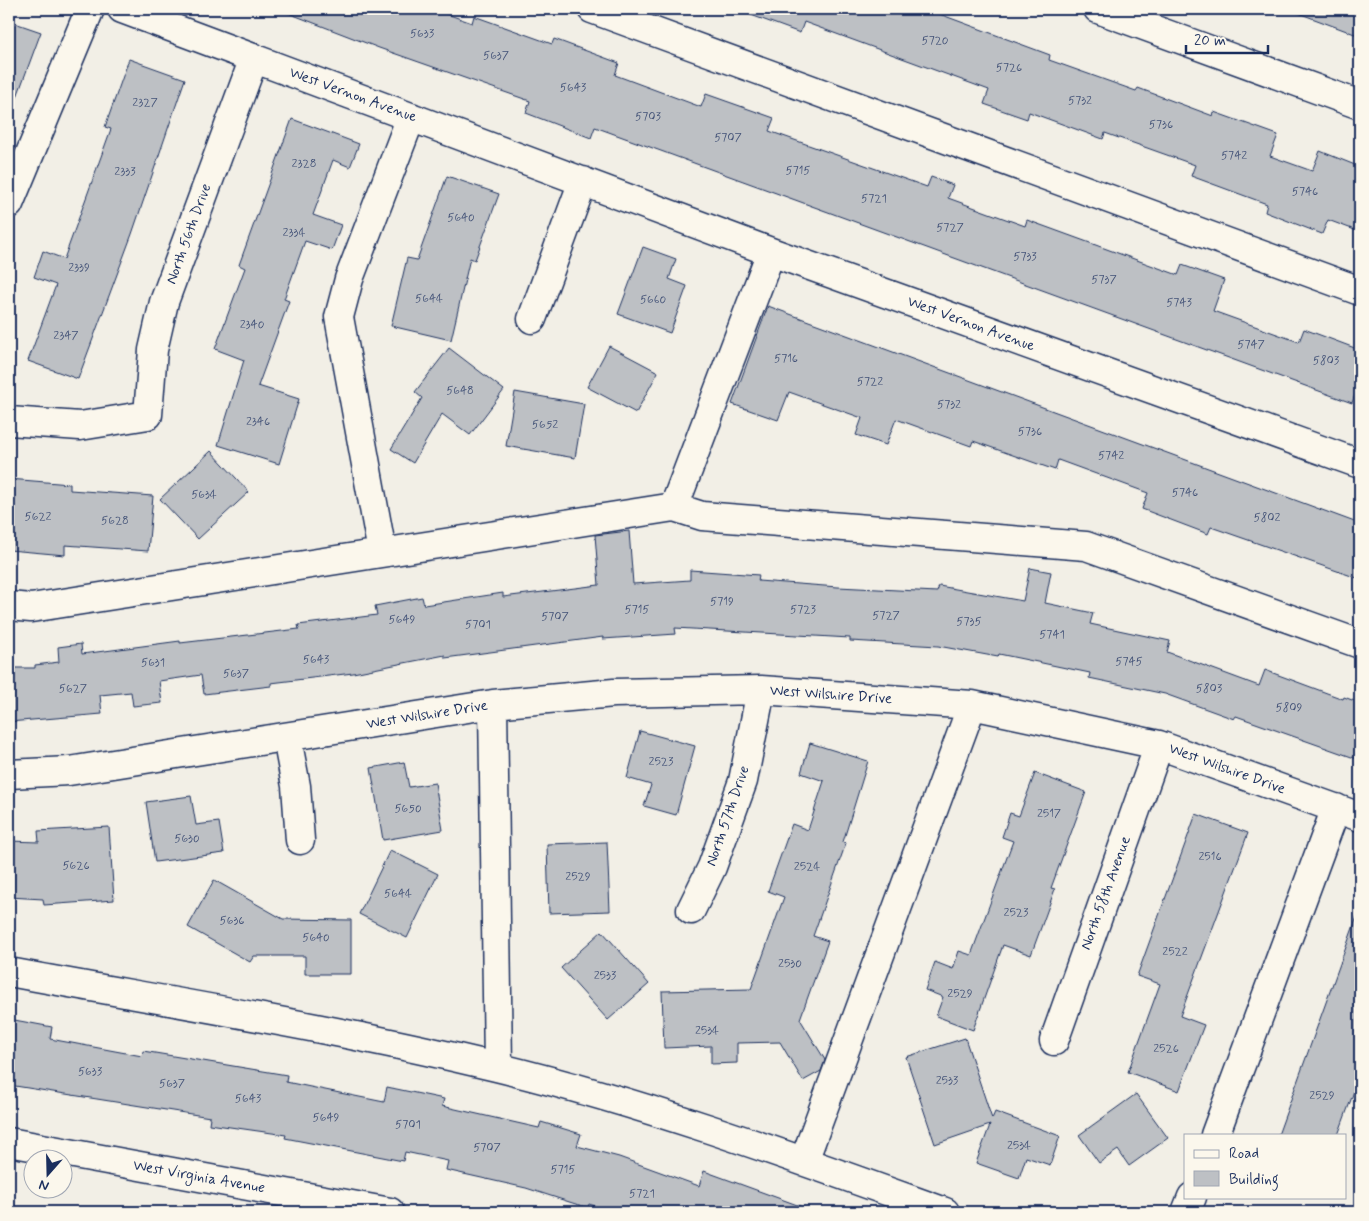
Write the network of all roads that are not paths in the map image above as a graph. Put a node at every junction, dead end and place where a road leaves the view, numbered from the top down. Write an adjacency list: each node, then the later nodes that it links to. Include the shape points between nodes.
1 (90, 9): 9 (street)
2 (122, 9): 5 (street, West Vernon Avenue)
3 (592, 9): 11 (street)
4 (1098, 9): 6 (street)
5 (254, 58): 7 (street, West Vernon Avenue); 13 (street, North 56th Drive, via 164,302 153,350 148,415 80,426)
6 (1360, 105)
7 (411, 117): 8 (street, West Vernon Avenue); 16 (street, via 350,279 339,317)
8 (583, 182): 10 (street, West Vernon Avenue); 12 (street)
9 (9, 204)
10 (771, 252): 14 (street, West Vernon Avenue); 15 (street)
11 (1360, 291)
12 (532, 319)
13 (9, 421)
14 (1360, 464)
15 (674, 508): 16 (street); 18 (street, via 702,516 1086,546)
16 (382, 552): 17 (street, via 31,608)
17 (9, 606)
18 (1360, 644)
19 (761, 690): 20 (street, West Wilshire Drive, via 614,693); 21 (street, West Wilshire Drive); 27 (street, North 57th Drive, via 743,781 712,866)
20 (493, 704): 22 (street, West Wilshire Drive); 30 (street)
21 (972, 705): 23 (street, West Wilshire Drive); 33 (street)
22 (287, 738): 24 (street, West Wilshire Drive, via 69,771); 26 (street, via 296,786)
23 (1159, 745): 25 (street, West Wilshire Drive); 29 (street, North 58th Avenue)
24 (9, 774)
25 (1348, 813): 31 (street)
26 (300, 840)
27 (691, 910)
28 (9, 972): 30 (street, via 421,1049)
29 (1054, 1040)
30 (498, 1067): 33 (street, via 626,1102)
31 (1215, 1134)
32 (9, 1142): 35 (street, West Virginia Avenue)
33 (804, 1161): 36 (street)
34 (1192, 1198): 37 (street)
35 (390, 1212)
36 (946, 1212)
37 (1186, 1212)

